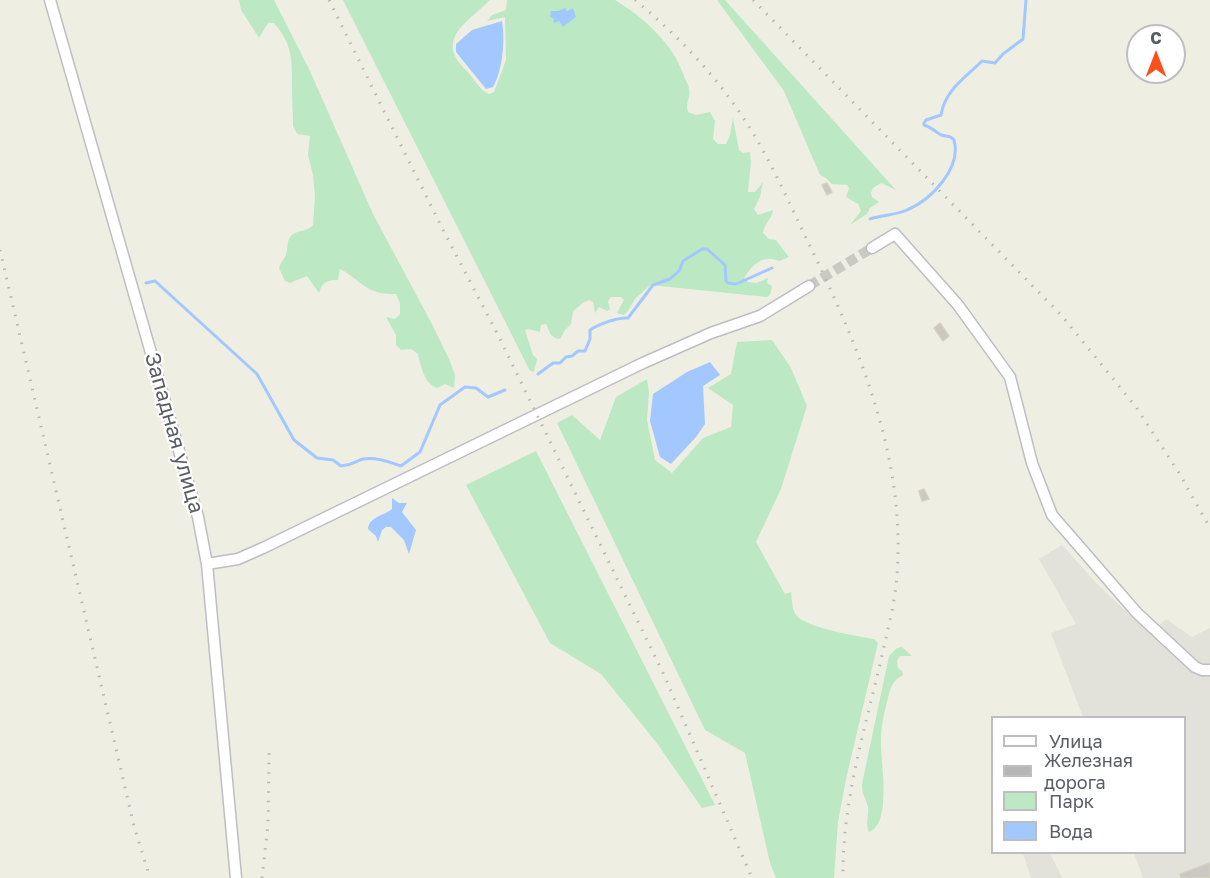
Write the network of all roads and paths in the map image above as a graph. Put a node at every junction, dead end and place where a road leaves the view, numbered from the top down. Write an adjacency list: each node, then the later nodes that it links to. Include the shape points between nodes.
1 (50, 0): 4 (street, Западная улица, via 192,493)
2 (872, 248): 5 (street, via 895,234 958,305 1010,376 1032,463 1052,515 1137,613 1195,667)
3 (809, 286): 4 (street, via 760,316 643,363 238,560)
4 (207, 564): 6 (street, Западная улица)
5 (1210, 670)
6 (236, 878)

